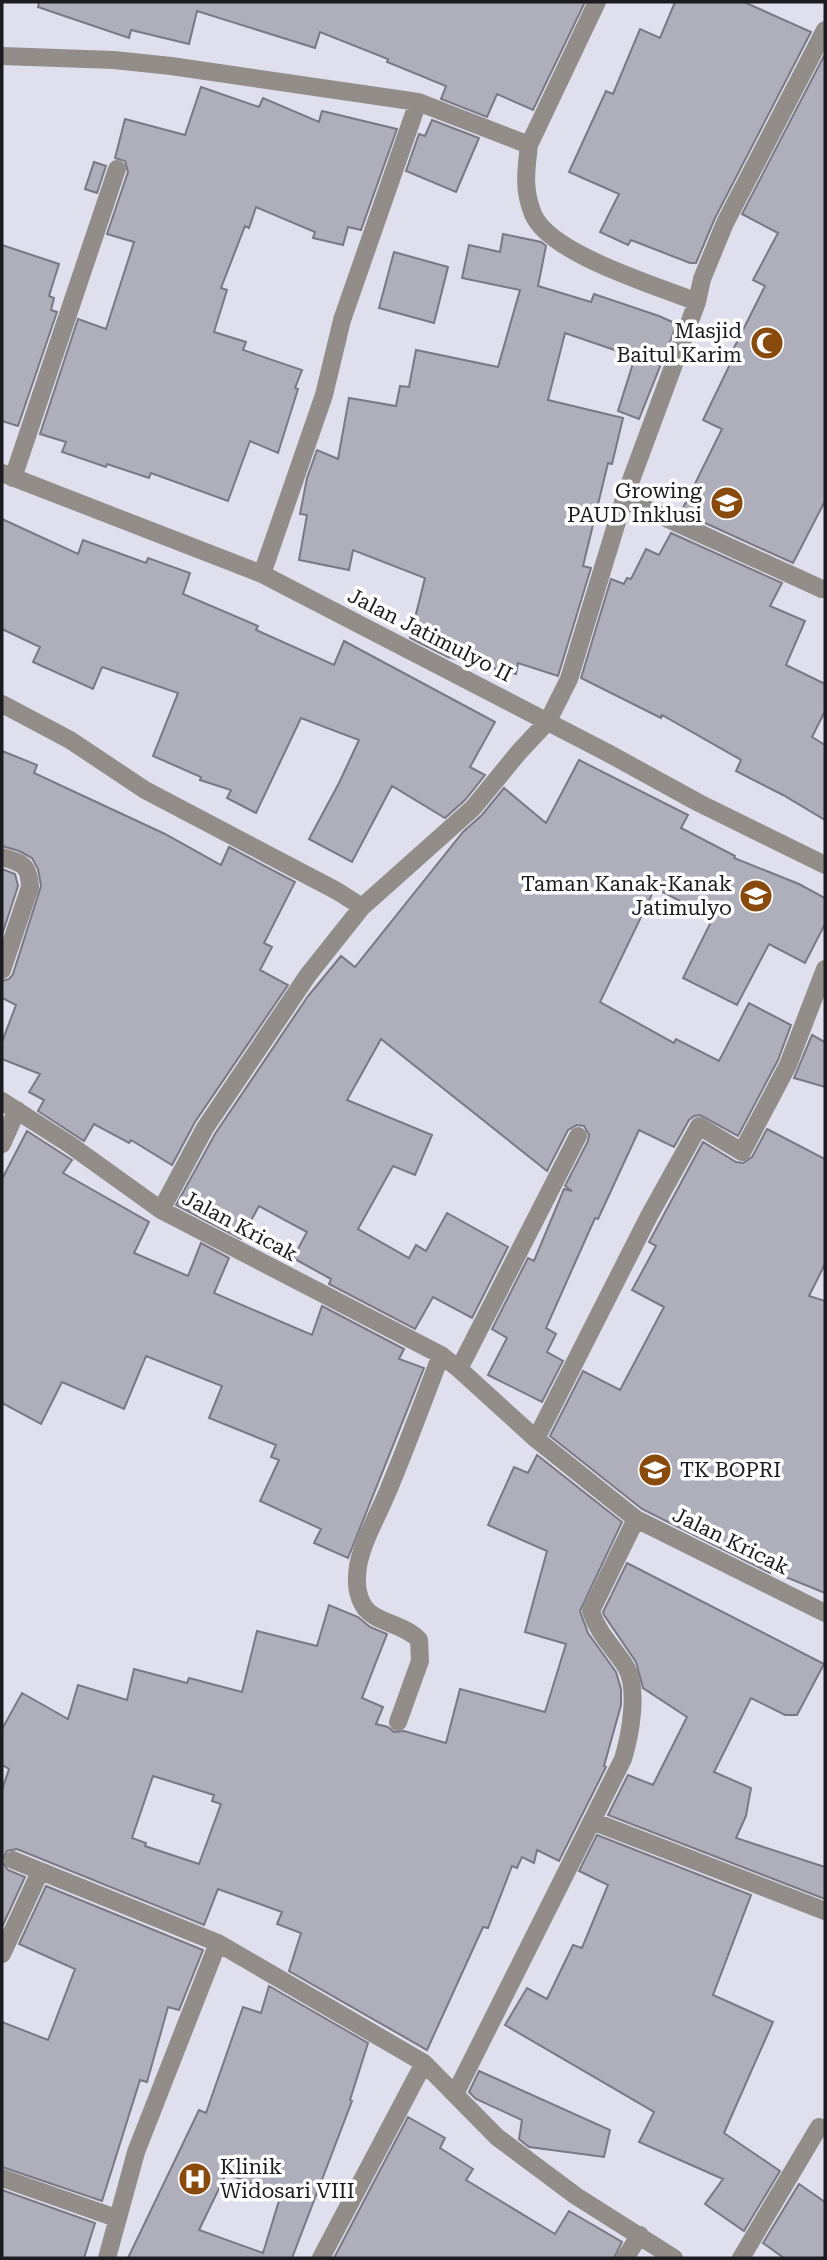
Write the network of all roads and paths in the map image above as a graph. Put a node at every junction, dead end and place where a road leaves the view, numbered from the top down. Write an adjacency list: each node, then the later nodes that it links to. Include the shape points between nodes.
1 (597, 2): 5 (street)
2 (825, 30): 7 (street, Jalan Kricak, via 725,223)
3 (2, 56): 4 (street, via 171,66)
4 (418, 102): 5 (street); 10 (street, via 342,320 324,395)
5 (529, 145): 7 (street, via 525,185 534,217 548,235 584,257)
6 (117, 169): 8 (street)
7 (697, 302): 9 (street, Jalan Kricak)
8 (8, 476): 10 (street, Jalan Jatimulyo II)
9 (624, 499): 11 (street); 13 (street, Jalan Kricak, via 569,679)
10 (262, 574): 13 (street, Jalan Jatimulyo II)
11 (822, 589)
12 (2, 704): 16 (street, via 70,740 145,790)
13 (548, 721): 15 (street, Jalan Jatimulyo II); 16 (street, Jalan Kricak, via 472,808)
14 (2, 857): 18 (street, via 24,866 30,887)
15 (825, 865)
16 (362, 907): 22 (street, Jalan Kricak, via 308,975 205,1128)
17 (825, 969): 25 (street, via 788,1065 742,1152 699,1126)
18 (2, 970)
19 (10, 1105): 21 (street); 22 (street)
20 (578, 1136): 24 (street)
21 (2, 1144)
22 (161, 1210): 23 (street, Jalan Kricak)
23 (441, 1355): 24 (street, Jalan Kricak); 28 (street, via 361,1552 357,1573 358,1596 366,1610 411,1631 419,1640 420,1661)
24 (459, 1369): 25 (street, Jalan Kricak)
25 (536, 1439): 26 (street, Jalan Kricak)
26 (636, 1519): 27 (street, Jalan Kricak); 29 (street, via 591,1611 595,1626 630,1675 632,1688 623,1759)
27 (825, 1613)
28 (398, 1722)
29 (592, 1821): 32 (street); 36 (street)
30 (13, 1860): 31 (street)
31 (40, 1872): 33 (street); 34 (street)
32 (825, 1911)
33 (218, 1943): 35 (street); 39 (street, via 136,2152)
34 (2, 1954)
35 (424, 2063): 36 (street); 42 (street)
36 (455, 2094): 40 (street, via 497,2137 576,2196)
37 (819, 2127): 45 (street)
38 (2, 2178): 39 (street)
39 (116, 2218): 41 (street)
40 (640, 2235): 43 (street); 44 (street)
41 (107, 2258)
42 (321, 2258)
43 (625, 2258)
44 (674, 2258)
45 (741, 2258)

